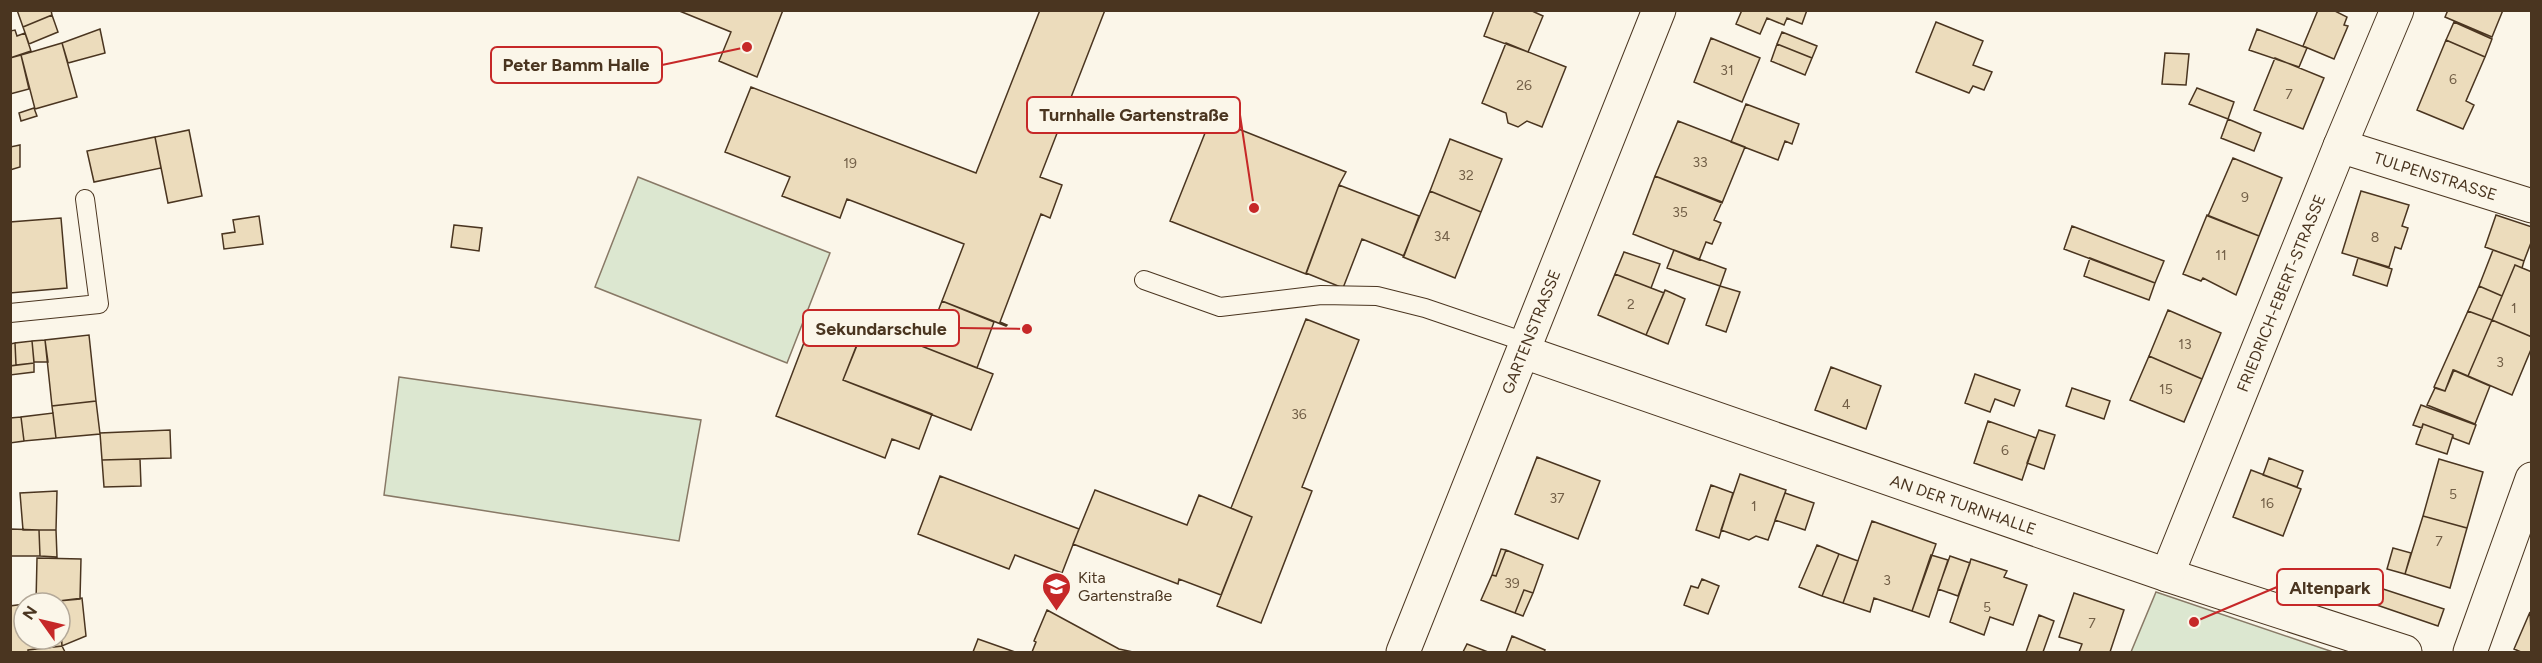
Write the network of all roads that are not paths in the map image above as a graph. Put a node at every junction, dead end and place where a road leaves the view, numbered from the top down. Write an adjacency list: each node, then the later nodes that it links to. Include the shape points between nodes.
1 (1659, 10): 8 (street, GARTENSTRASSE)
2 (2397, 10): 3 (street, FRIEDRICH-EBERT-STRASSE)
3 (2340, 146): 5 (street, TULPENSTRASSE); 10 (street, FRIEDRICH-EBERT-STRASSE)
4 (85, 199): 7 (lane, via 99,304)
5 (2532, 206)
6 (1144, 280): 8 (lane, via 1220,307 1321,295 1377,297 1425,308)
7 (10, 313)
8 (1526, 348): 10 (street, AN DER TURNHALLE); 11 (street, GARTENSTRASSE)
9 (2532, 479): 13 (street)
10 (2167, 575): 12 (street, AN DER TURNHALLE)
11 (1403, 652)
12 (2405, 652)
13 (2470, 652)

